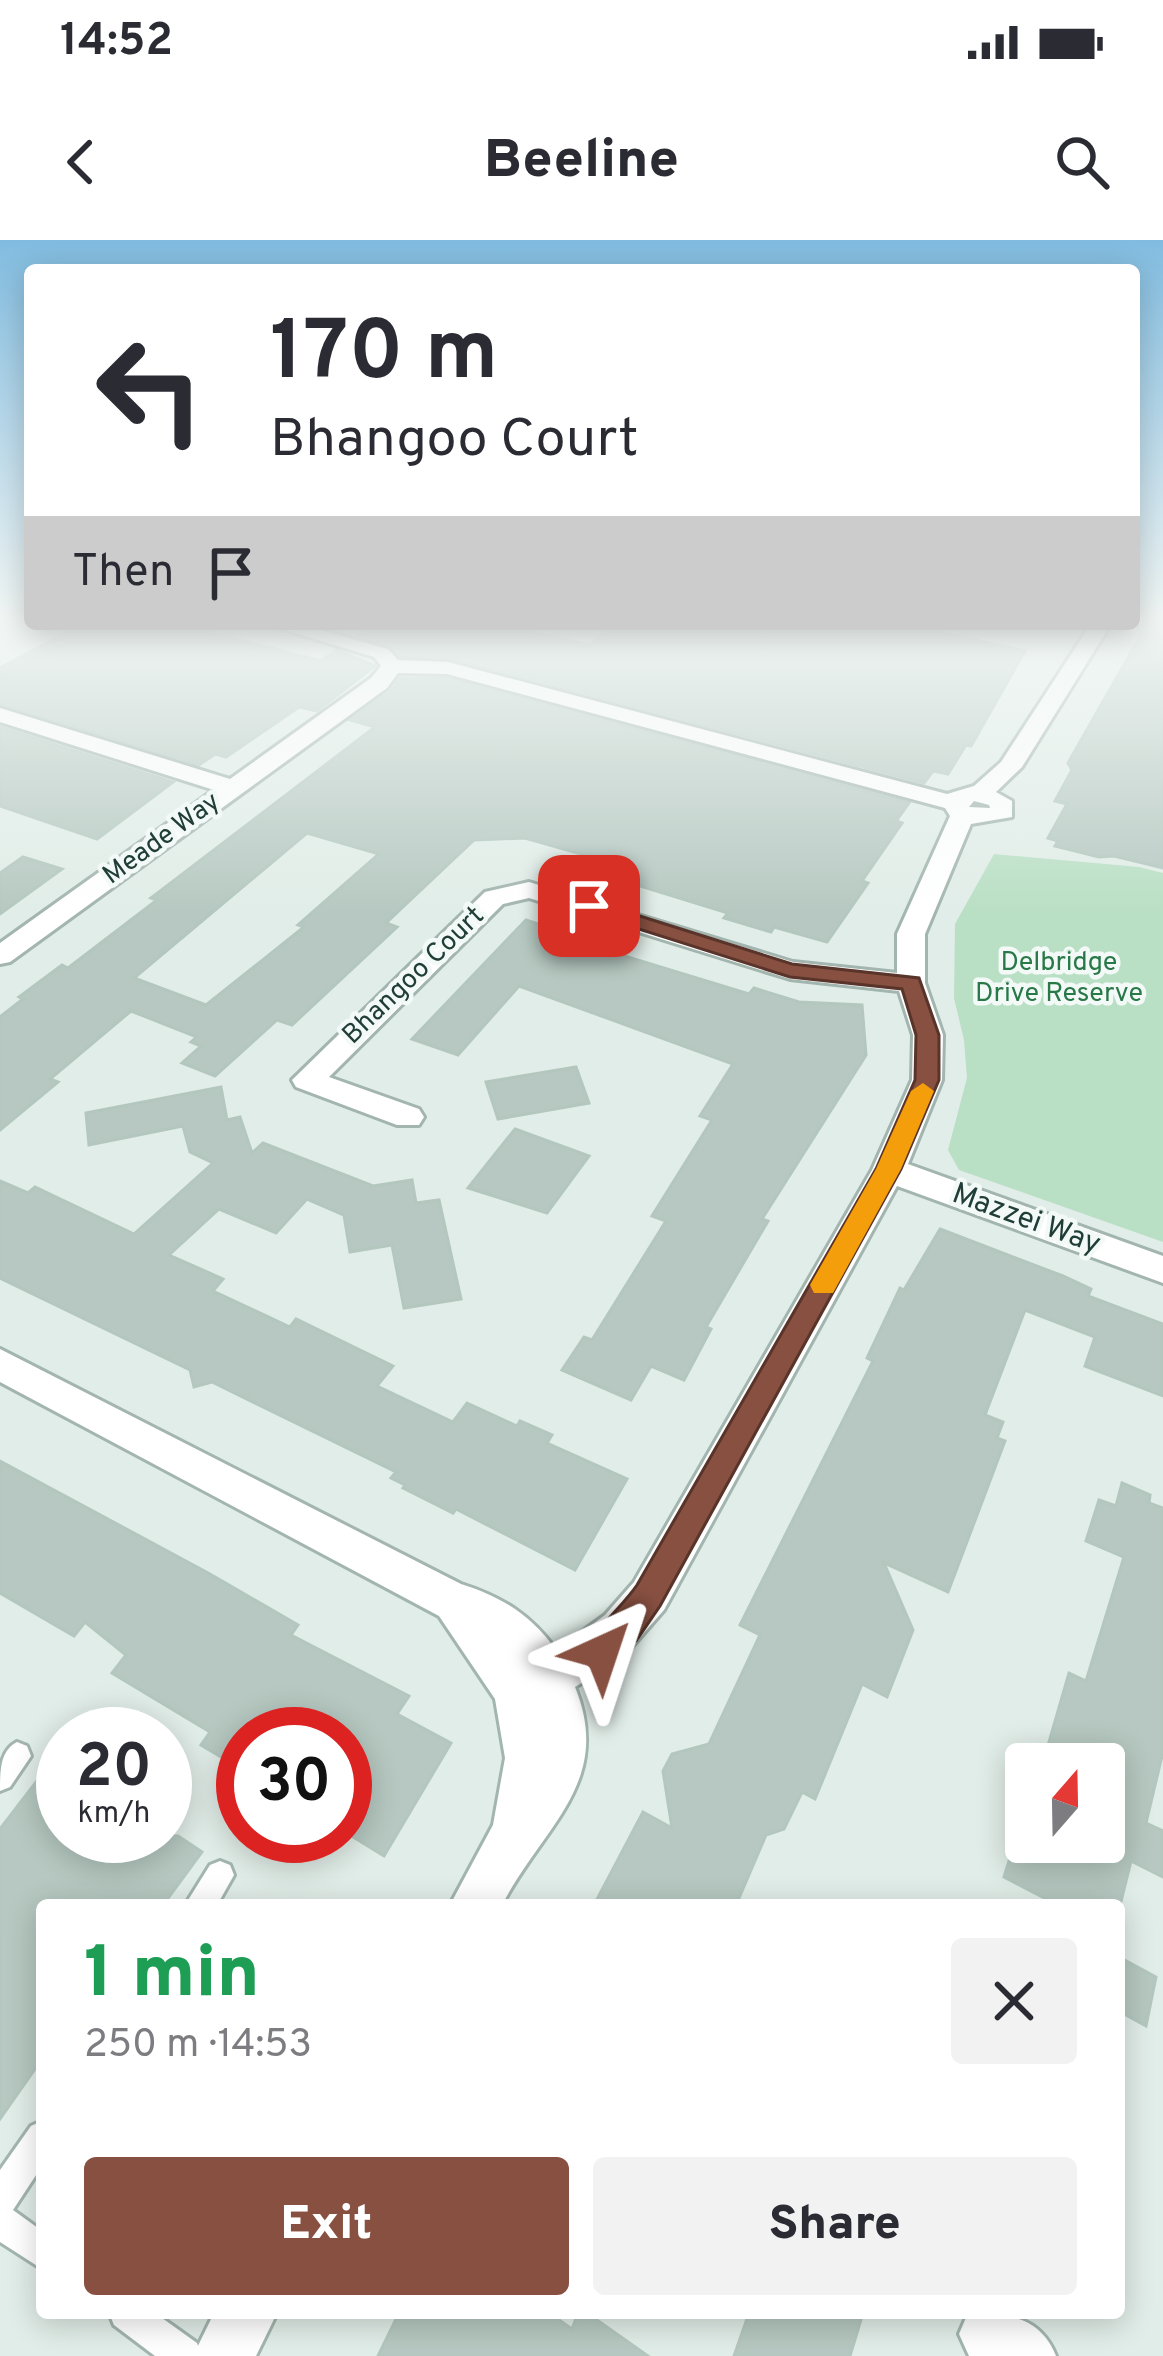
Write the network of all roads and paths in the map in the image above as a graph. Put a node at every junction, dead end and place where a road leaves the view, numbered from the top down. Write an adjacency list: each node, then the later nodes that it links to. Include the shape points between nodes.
1 (9, 718): 5 (street)
2 (330, 718): 5 (street, Meade Way)
3 (641, 718): 6 (street)
4 (1041, 718): 6 (street)
5 (232, 788): 7 (street, Meade Way)
6 (976, 804): 8 (street, via 923,898 911,934)
7 (0, 956)
8 (911, 983): 9 (street, Bhangoo Court, via 790,970 549,893 509,892 307,1080); 10 (street, via 928,1035 927,1080)
9 (408, 1117)
10 (889, 1169): 11 (street, Mazzei Way); 13 (street, via 649,1596 602,1652)
11 (1163, 1270)
12 (0, 1364): 13 (street, via 451,1601 501,1661)
13 (533, 1683): 16 (street, via 530,1778 513,1838)
14 (220, 1875): 15 (lane)
15 (204, 1899)
16 (478, 1899)
17 (36, 2146): 18 (lane)
18 (0, 2198)
19 (0, 2221): 20 (lane)
20 (36, 2248)
21 (134, 2319): 23 (lane)
22 (244, 2319): 24 (street)
23 (184, 2356)
24 (223, 2356)

